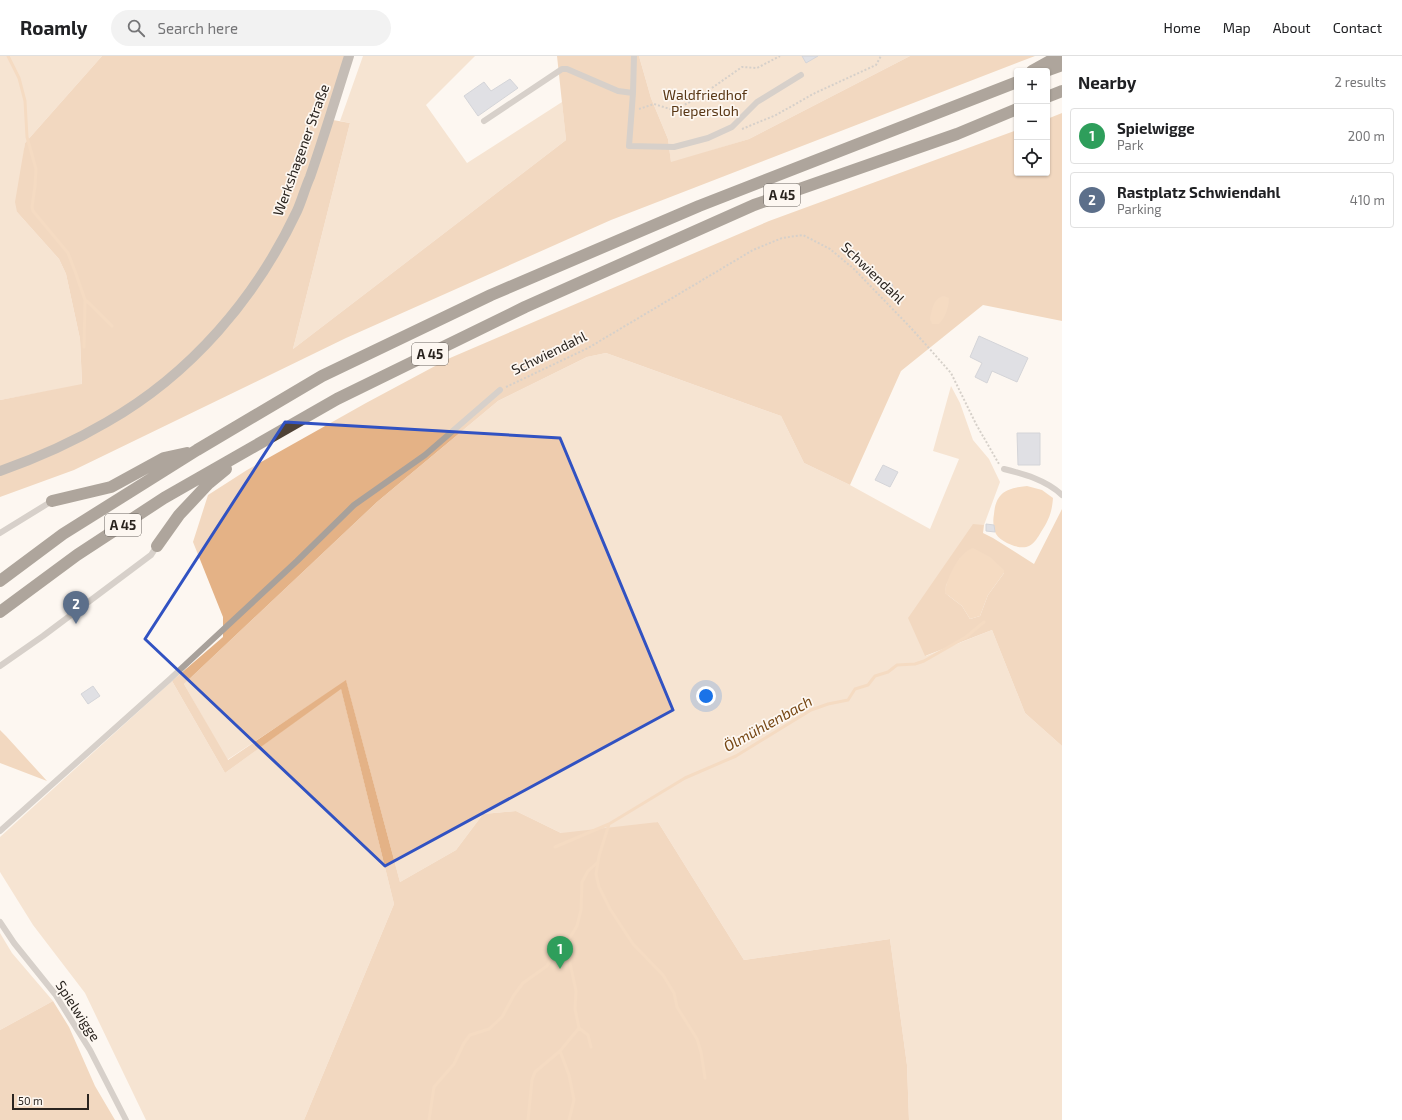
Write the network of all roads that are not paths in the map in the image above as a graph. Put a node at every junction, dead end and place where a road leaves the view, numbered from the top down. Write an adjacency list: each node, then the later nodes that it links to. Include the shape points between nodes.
1 (349, 56): 20 (main road, Werkshagener Straße, via 316,161 297,210 270,262 240,306 208,343 132,406 85,435)
2 (634, 56): 12 (lane)
3 (1059, 56): 5 (highway)
4 (1062, 65): 6 (highway)
5 (1037, 68)
6 (1050, 70)
7 (801, 75): 12 (lane, via 757,102 732,127 708,138 674,147 629,146)
8 (1014, 81): 10 (highway)
9 (1014, 83): 10 (highway, A 45)
10 (996, 91): 18 (highway, A 45, via 699,206 491,294 322,376)
11 (1062, 91): 13 (highway)
12 (633, 93): 15 (lane, via 618,91 562,69)
13 (1050, 96)
14 (1014, 110): 17 (highway, A 45, via 957,134 754,205 524,307 337,399)
15 (484, 121)
16 (500, 390): 28 (lane, via 425,456 354,505 176,673)
17 (252, 447): 24 (highway, via 209,483 179,516); 26 (highway, A 45, via 157,503 77,555)
18 (198, 450): 22 (highway, via 164,458 111,487); 25 (highway, A 45, via 63,534)
19 (1004, 469): 21 (lane, via 1022,473 1053,487)
20 (0, 471)
21 (1062, 495)
22 (52, 502): 23 (lane)
23 (0, 533)
24 (158, 546): 27 (lane, via 151,555)
25 (0, 581)
26 (0, 612)
27 (0, 666)
28 (0, 831)
29 (0, 922): 30 (lane, Spielwigge, via 55,994 90,1050)
30 (126, 1120)

